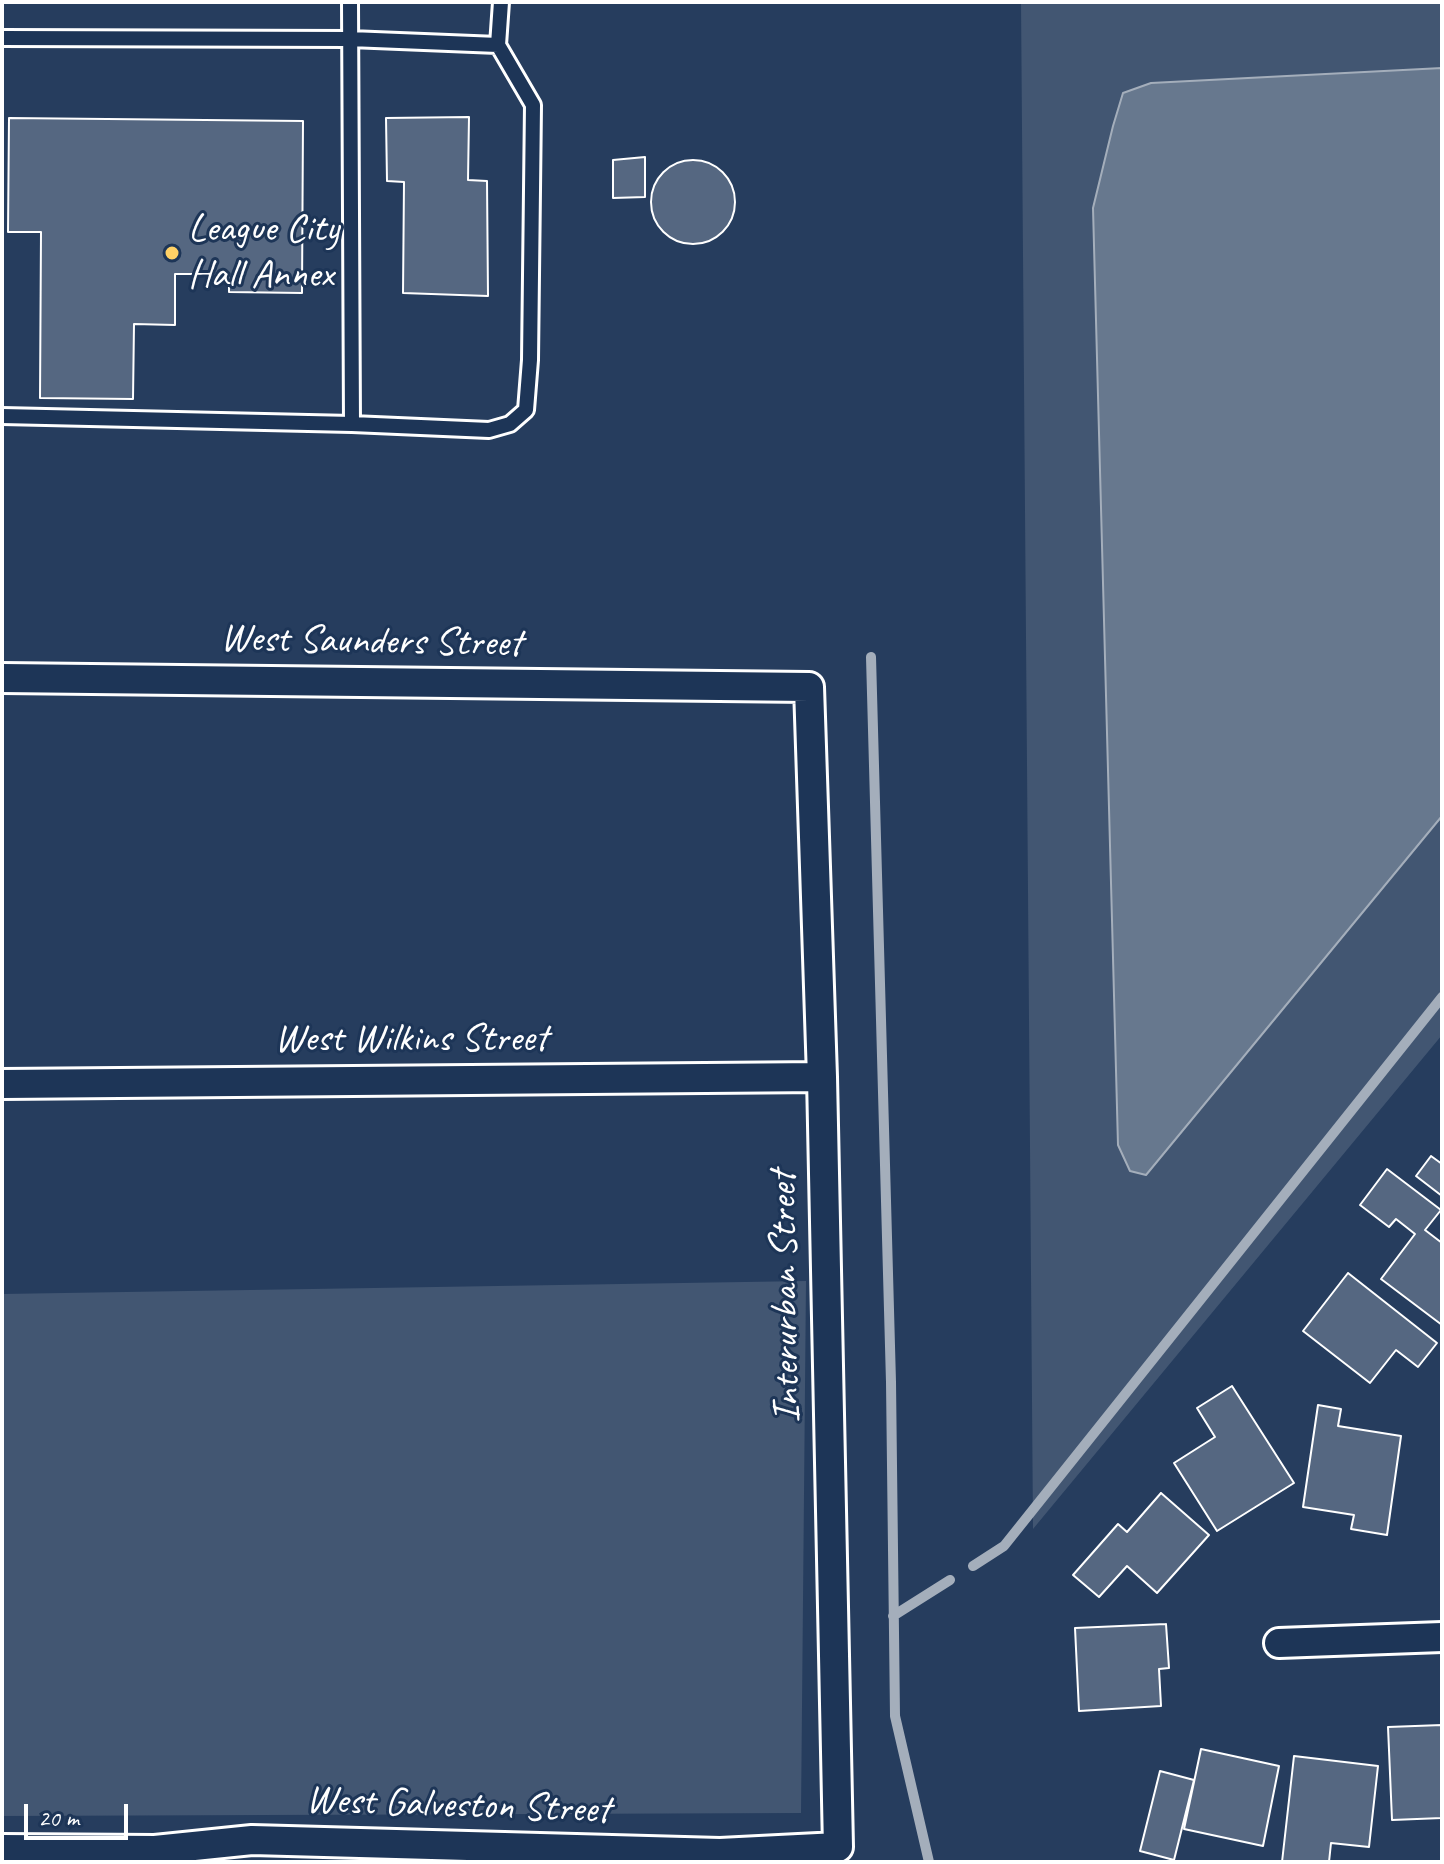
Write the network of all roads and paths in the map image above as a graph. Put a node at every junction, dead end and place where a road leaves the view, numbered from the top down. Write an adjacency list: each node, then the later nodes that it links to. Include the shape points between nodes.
1 (350, 2): 4 (lane)
2 (501, 2): 5 (lane)
3 (2, 38): 4 (lane)
4 (350, 39): 5 (lane); 7 (lane)
5 (498, 45): 7 (lane, via 533,105 526,410 510,424 489,430)
6 (2, 416): 7 (lane)
7 (352, 424)
8 (2, 678): 9 (street, West Saunders Street)
9 (740, 686): 10 (street, Interurban Street, via 809,687)
10 (822, 1077): 11 (street, West Wilkins Street); 16 (street, Interurban Street, via 838,1847)
11 (2, 1084)
12 (1442, 1637): 13 (street)
13 (1279, 1643)
14 (2, 1849): 15 (street, West Galveston Street)
15 (155, 1856): 16 (street, West Galveston Street, via 252,1840)
16 (719, 1858)

